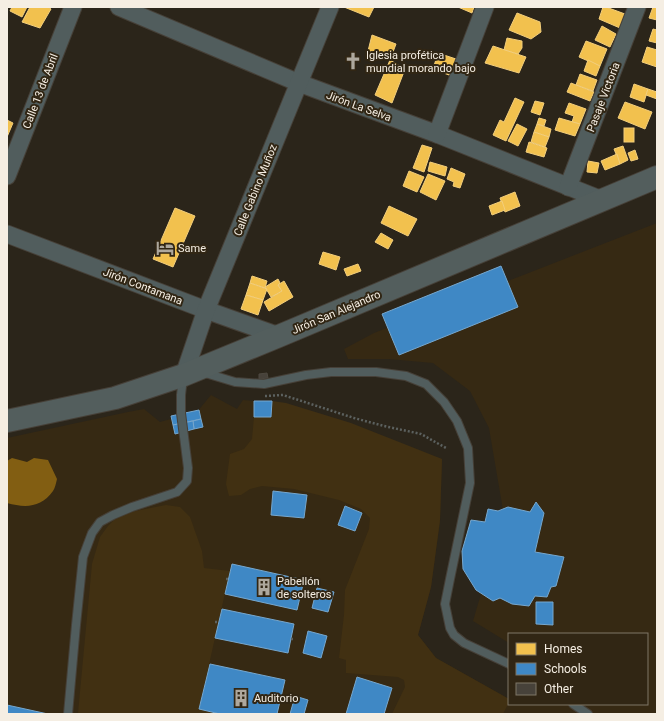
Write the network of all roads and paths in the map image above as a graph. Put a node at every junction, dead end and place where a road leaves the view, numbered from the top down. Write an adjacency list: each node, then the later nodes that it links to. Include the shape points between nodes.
1 (73, 7): 8 (street, Calle 13 de Abril)
2 (119, 7): 6 (street, Jirón La Selva)
3 (330, 7): 6 (street, Calle Gabino Muñoz)
4 (485, 7): 7 (street)
5 (637, 7): 10 (street, Pasaje Victoria)
6 (298, 83): 7 (street, Jirón La Selva); 13 (street, Calle Gabino Muñoz)
7 (437, 134): 10 (street, Jirón La Selva)
8 (7, 176)
9 (657, 177): 11 (street, Jirón San Alejandro)
10 (568, 187): 11 (street, Jirón La Selva)
11 (602, 200): 14 (street, Jirón San Alejandro)
12 (7, 234): 13 (street, Jirón Contamana)
13 (206, 310): 14 (street, Jirón Contamana); 15 (street, Calle Gabino Muñoz)
14 (279, 336): 15 (street, Jirón San Alejandro)
15 (189, 373): 17 (street, Jirón San Alejandro, via 115,398); 19 (lane, via 235,382 264,384 331,372 376,372 406,376 426,384 444,402 457,421 468,448 470,483 446,604 450,628 464,643); 21 (lane, via 181,394 187,481 177,492 132,507 100,522 92,533 83,556)
16 (265, 396): 18 (path, via 284,395 354,418 421,434)
17 (7, 421)
18 (446, 448)
19 (508, 664)
20 (574, 705): 22 (lane)
21 (68, 714)
22 (588, 714)

